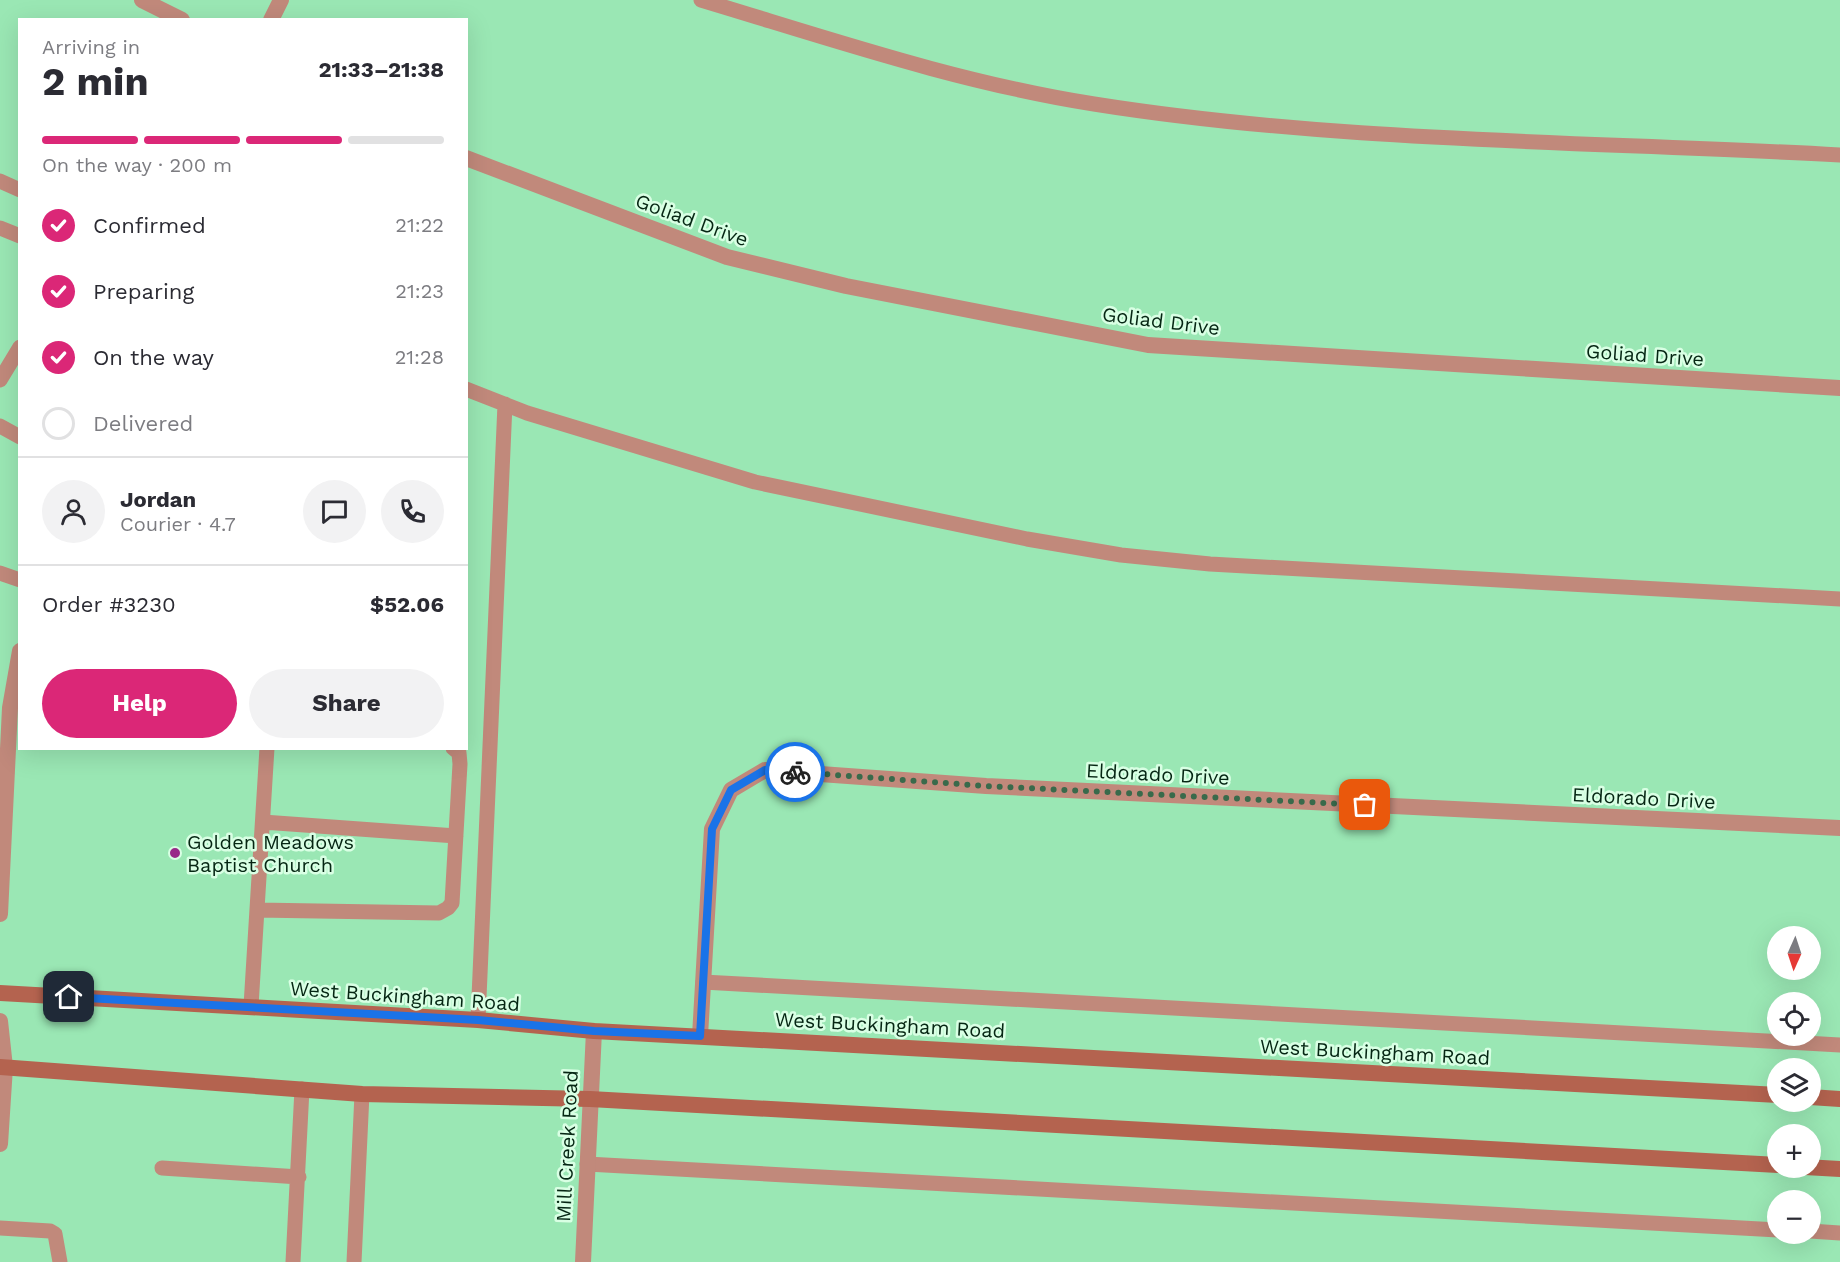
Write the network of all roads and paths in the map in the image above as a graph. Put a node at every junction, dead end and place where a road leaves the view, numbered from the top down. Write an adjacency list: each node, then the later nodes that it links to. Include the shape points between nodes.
1 (142, 0): 4 (street)
2 (281, 0): 5 (street)
3 (702, 0): 6 (lane, via 910,63 1057,97 1157,113 1383,134)
4 (178, 18)
5 (272, 18)
6 (1840, 155)
7 (468, 159): 14 (street, Goliad Drive, via 727,257 846,286 1148,345)
8 (0, 181): 9 (lane)
9 (18, 189)
10 (0, 228): 11 (lane)
11 (18, 235)
12 (18, 350): 13 (lane)
13 (0, 380)
14 (1840, 388)
15 (468, 390): 16 (lane)
16 (505, 404): 21 (lane, via 755,482 1121,555 1210,564); 34 (lane)
17 (0, 426): 18 (lane)
18 (18, 436)
19 (0, 573): 20 (lane)
20 (18, 579)
21 (1840, 599)
22 (18, 671): 23 (street)
23 (15, 702): 30 (street)
24 (267, 750): 26 (lane)
25 (455, 750): 28 (lane, via 460,764)
26 (263, 822): 28 (lane); 29 (lane)
27 (1840, 828): 31 (street, Eldorado Drive, via 986,786 765,770 731,790 712,829)
28 (456, 836): 29 (lane, via 452,903 439,913)
29 (257, 910): 33 (lane)
30 (0, 911)
31 (703, 982): 37 (street, Eldorado Drive); 38 (lane)
32 (0, 993): 33 (main road, West Buckingham Road)
33 (251, 1006): 34 (main road, West Buckingham Road)
34 (478, 1020): 36 (main road, West Buckingham Road)
35 (0, 1022): 39 (street)
36 (594, 1031): 37 (main road, West Buckingham Road); 45 (street, Mill Creek Road)
37 (700, 1036): 42 (main road, West Buckingham Road)
38 (1840, 1044)
39 (2, 1067): 40 (main road); 46 (street)
40 (302, 1089): 41 (main road); 52 (lane)
41 (362, 1094): 45 (main road); 59 (lane)
42 (1767, 1094)
43 (1821, 1097): 44 (main road)
44 (1840, 1098)
45 (590, 1099): 47 (street, Mill Creek Road); 48 (main road)
46 (0, 1144)
47 (587, 1164): 54 (lane); 60 (street, Mill Creek Road)
48 (1767, 1165)
49 (162, 1168): 52 (lane)
50 (1821, 1168): 51 (main road)
51 (1840, 1169)
52 (299, 1177): 58 (lane)
53 (0, 1228): 57 (lane, via 50,1231 55,1234)
54 (1767, 1229)
55 (1821, 1232): 56 (lane)
56 (1840, 1233)
57 (60, 1262)
58 (293, 1262)
59 (354, 1262)
60 (583, 1262)

